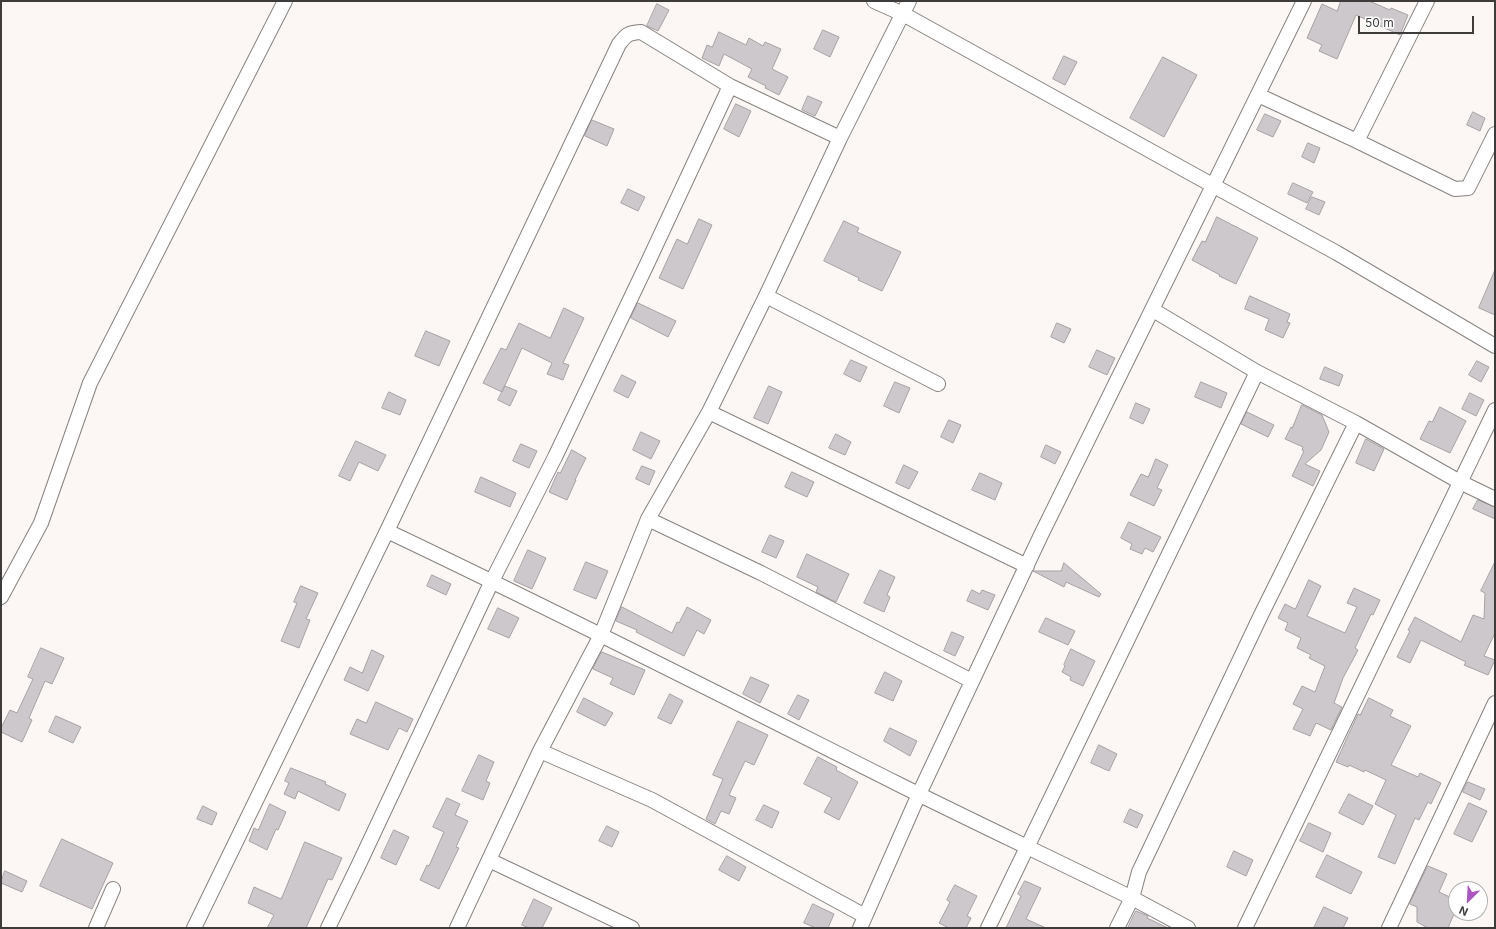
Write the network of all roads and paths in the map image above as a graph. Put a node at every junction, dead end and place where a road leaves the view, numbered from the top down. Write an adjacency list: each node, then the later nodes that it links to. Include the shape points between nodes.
1 (284, 1): 26 (street, via 90,383 43,518)
2 (874, 1): 5 (street)
3 (1304, 1): 7 (street)
4 (1427, 1): 10 (street)
5 (906, 7): 9 (street); 11 (street)
6 (730, 86): 9 (street); 23 (street, via 641,32 626,35 619,44); 25 (street, via 558,450)
7 (1258, 95): 10 (street); 11 (street)
8 (1495, 134): 10 (street, via 1468,188 1455,189)
9 (840, 138): 12 (street)
10 (1357, 141)
11 (1214, 186): 13 (street); 14 (street, via 1337,253)
12 (766, 296): 16 (street); 18 (street)
13 (1153, 310): 15 (street); 24 (street)
14 (1495, 346)
15 (1257, 372): 19 (street); 32 (street)
16 (938, 384)
17 (1495, 410): 20 (street)
18 (709, 412): 22 (street); 24 (street)
19 (1356, 423): 20 (street); 35 (street, via 1142,864)
20 (1460, 482): 21 (street); 45 (street)
21 (1495, 500)
22 (648, 519): 27 (street); 28 (street, via 761,573)
23 (387, 531): 25 (street); 38 (street)
24 (1027, 566): 28 (street)
25 (492, 581): 27 (street); 39 (street)
26 (1, 597)
27 (602, 635): 30 (street); 31 (street)
28 (972, 681): 31 (street)
29 (1495, 703): 46 (street)
30 (540, 751): 33 (street); 36 (street, via 652,800)
31 (919, 794): 32 (street); 36 (street)
32 (1027, 846): 35 (street); 42 (street)
33 (489, 860): 40 (street); 41 (street)
34 (113, 889): 37 (street)
35 (1132, 898): 43 (street); 44 (street)
36 (862, 922)
37 (96, 928)
38 (194, 928)
39 (328, 928)
40 (457, 928)
41 (632, 928)
42 (988, 928)
43 (1117, 928)
44 (1188, 928)
45 (1245, 928)
46 (1389, 928)

